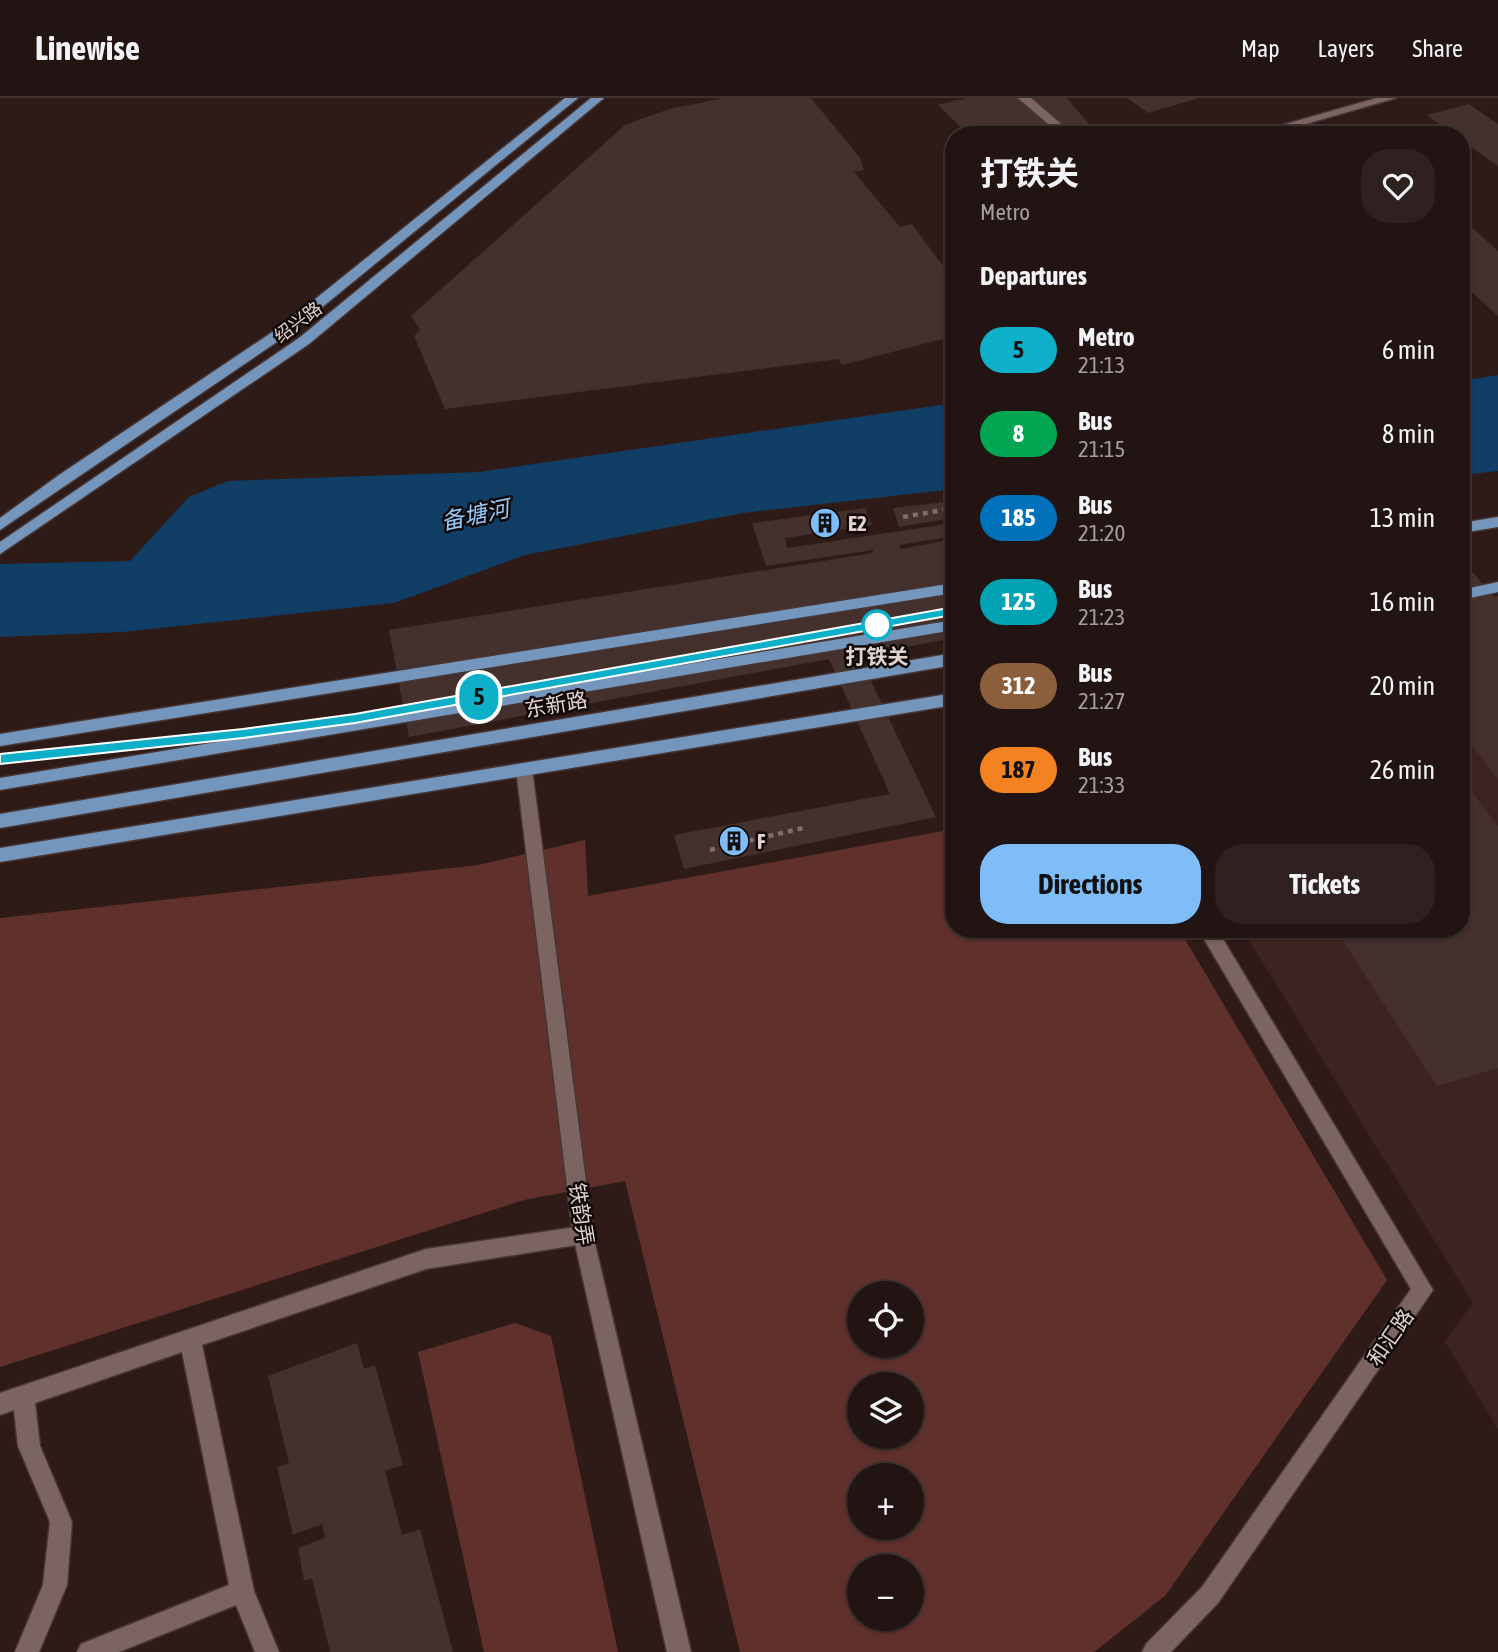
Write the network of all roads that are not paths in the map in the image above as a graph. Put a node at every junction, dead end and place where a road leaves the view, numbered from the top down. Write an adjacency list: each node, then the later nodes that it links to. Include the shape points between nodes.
1 (572, 98): 8 (main road, 绍兴路, via 288,328)
2 (598, 98): 10 (main road, 绍兴路, via 304,341)
3 (1024, 98): 5 (street)
4 (1390, 98): 6 (street)
5 (1057, 126)
6 (1286, 126)
7 (1498, 523): 9 (main road)
8 (0, 525)
9 (1470, 527)
10 (0, 549)
11 (1498, 587): 13 (main road)
12 (945, 589): 17 (main road)
13 (1470, 593)
14 (945, 626): 19 (main road, 东新路)
15 (945, 661): 20 (main road, 东新路)
16 (945, 700): 18 (main road)
17 (0, 740)
18 (524, 769): 21 (main road); 23 (street, 铁韵弄)
19 (0, 784)
20 (0, 821)
21 (0, 855)
22 (1212, 938): 32 (street, 和汇路, via 1423,1290 1210,1595)
23 (583, 1235): 24 (street, via 426,1259); 31 (street, 铁韵弄)
24 (190, 1339): 25 (street); 27 (street)
25 (23, 1396): 26 (street); 28 (street, via 29,1446 61,1522 55,1585)
26 (0, 1404)
27 (242, 1591): 29 (street); 30 (street)
28 (27, 1652)
29 (89, 1652)
30 (267, 1652)
31 (679, 1652)
32 (1154, 1652)

